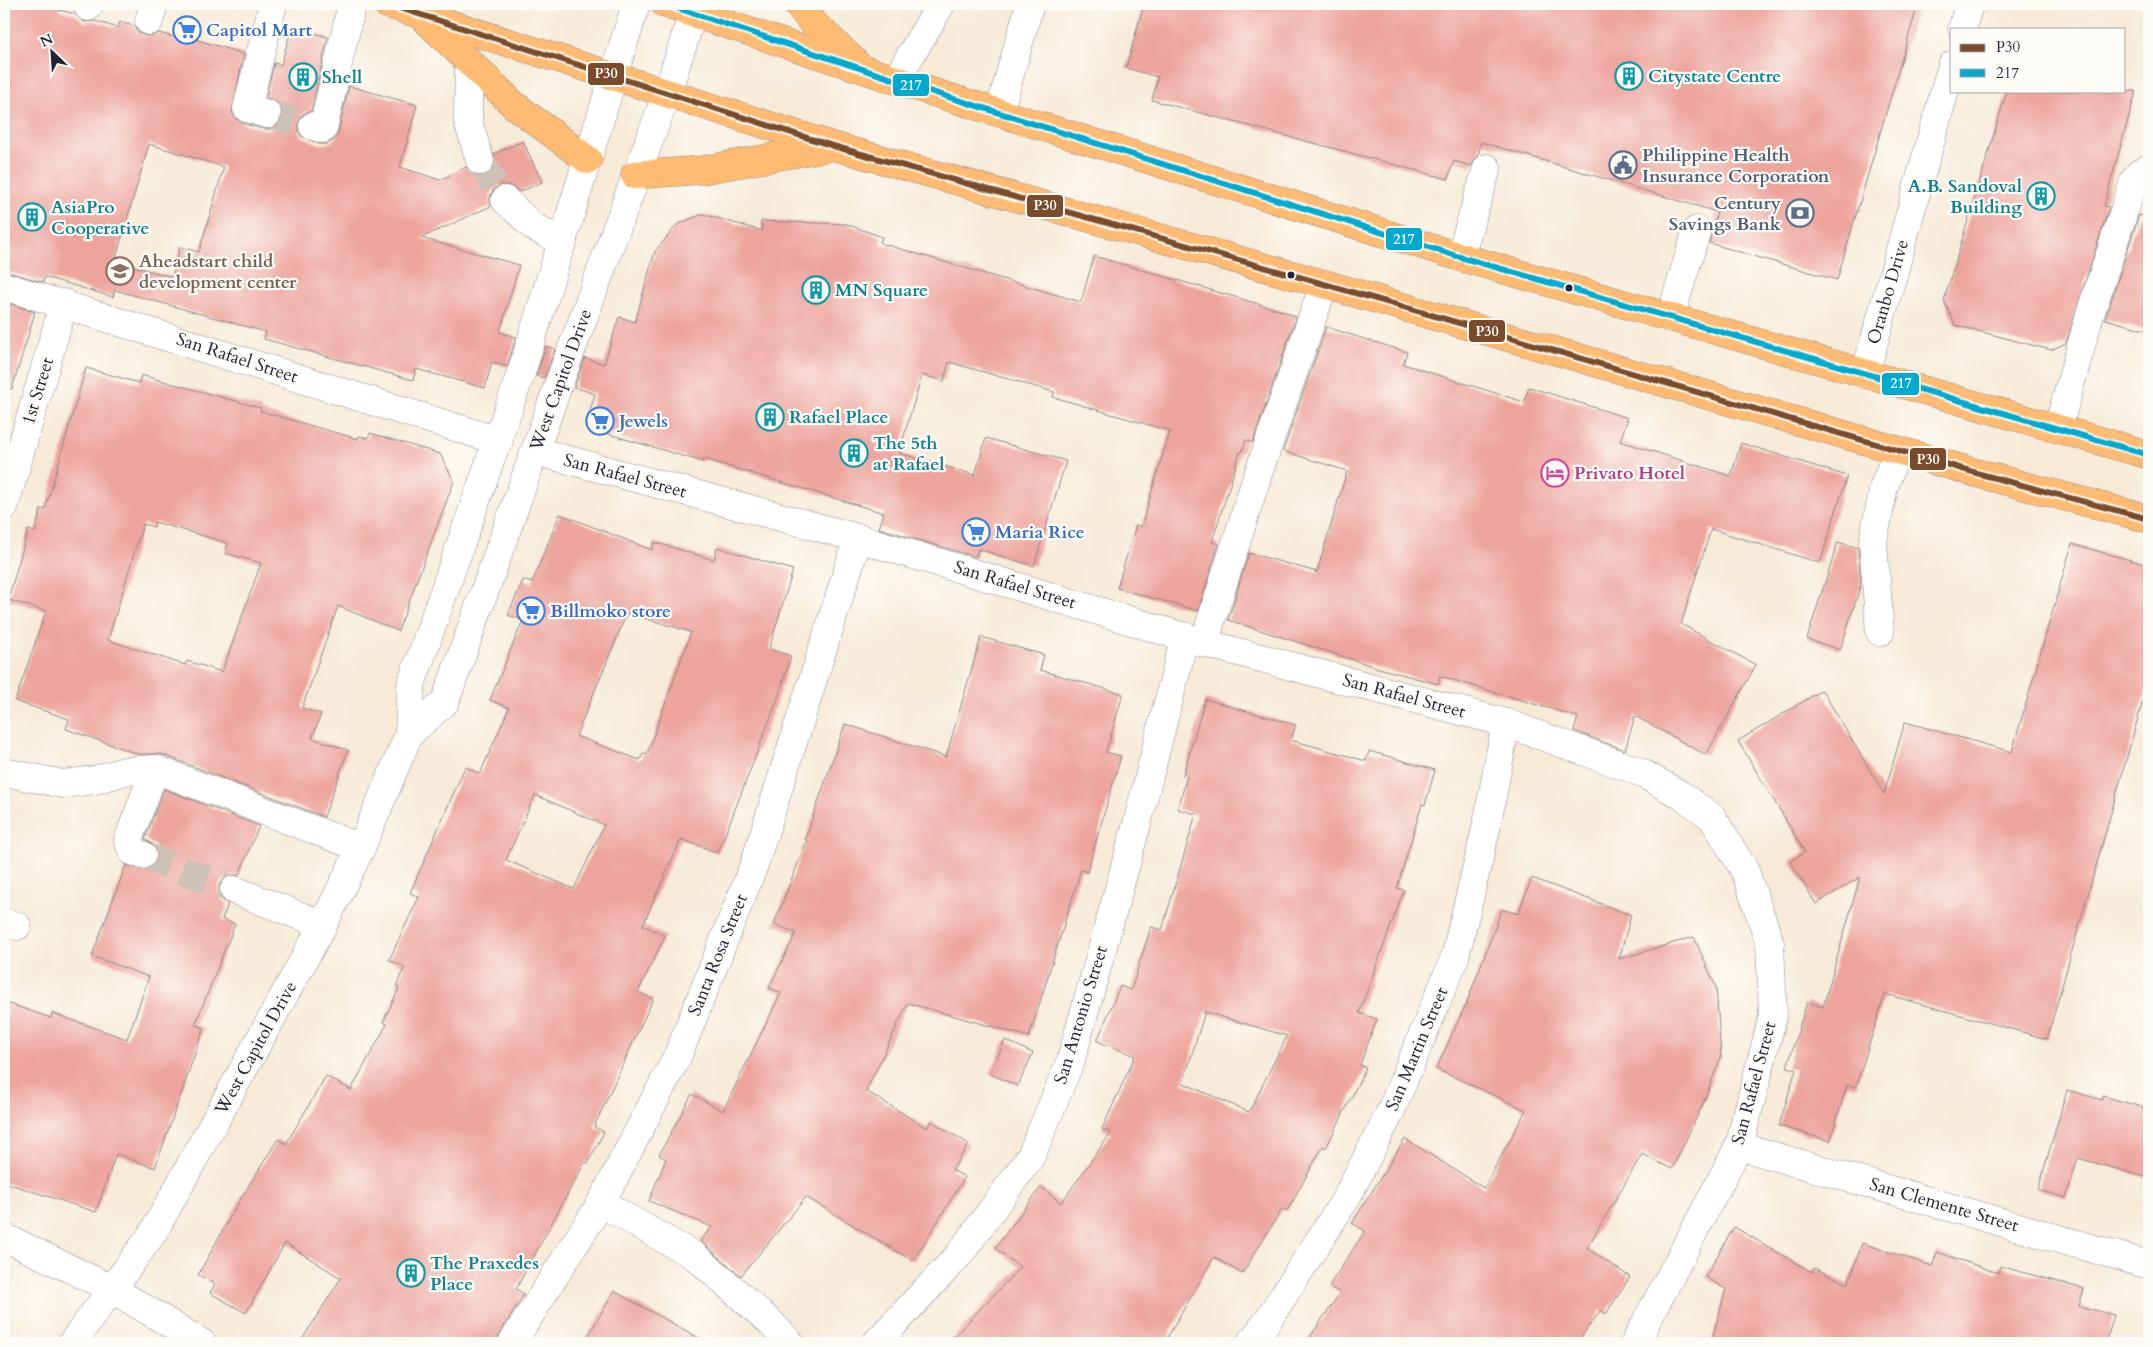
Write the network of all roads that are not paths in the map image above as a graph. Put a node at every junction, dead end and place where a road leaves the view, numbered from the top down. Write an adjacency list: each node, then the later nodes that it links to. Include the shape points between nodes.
1 (273, 4): 20 (street, via 246,108)
2 (352, 4): 21 (street, via 323,129)
3 (387, 4): 11 (main road)
4 (636, 4): 16 (street, West Capitol Drive)
5 (665, 4): 10 (main road)
6 (798, 4): 14 (main road, via 811,21)
7 (941, 4): 17 (street)
8 (1030, 4): 19 (street)
9 (1969, 4): 12 (street)
10 (695, 8): 14 (main road); 18 (street, West Capitol Drive)
11 (420, 14): 13 (main road); 16 (main road)
12 (1962, 28)
13 (469, 61): 23 (main road, via 514,105); 24 (street, via 468,121)
14 (862, 68): 17 (main road)
15 (1950, 72): 36 (street, Oranbo Drive)
16 (615, 75): 18 (main road); 23 (street, West Capitol Drive)
17 (896, 80): 19 (main road)
18 (667, 93): 22 (main road); 27 (street, West Capitol Drive)
19 (999, 112): 31 (main road)
20 (267, 114)
21 (313, 126)
22 (833, 146): 27 (main road, via 702,170); 32 (main road)
23 (588, 160): 30 (street, West Capitol Drive)
24 (480, 161)
25 (1486, 168): 31 (street)
26 (2149, 168): 37 (street, via 2140,172 2134,181 2090,314)
27 (636, 175): 40 (street, West Capitol Drive)
28 (505, 200): 30 (street, via 534,227)
29 (1697, 230): 35 (street)
30 (563, 242): 38 (street, West Capitol Drive)
31 (1460, 257): 35 (main road)
32 (1324, 284): 39 (main road); 46 (street, San Antonio Street, via 1257,476)
33 (4, 286): 34 (street, San Rafael Street)
34 (64, 303): 38 (street, San Rafael Street); 42 (street, 1st Street)
35 (1670, 318): 36 (main road)
36 (1865, 374): 37 (main road)
37 (2058, 428): 41 (main road)
38 (499, 440): 48 (street, West Capitol Drive, via 411,685)
39 (1898, 450): 43 (main road); 45 (street, via 1884,486 1873,542)
40 (535, 451): 44 (street, San Rafael Street); 48 (street, West Capitol Drive, via 445,702)
41 (2149, 455)
42 (4, 508)
43 (2149, 519)
44 (858, 538): 46 (street, San Rafael Street); 56 (street, Santa Rosa Street, via 750,874 678,1055)
45 (1880, 632)
46 (1195, 639): 47 (street, San Rafael Street); 64 (street, San Antonio Street, via 1137,824 1071,1060 1031,1156 959,1255)
47 (1506, 723): 55 (street, San Rafael Street, via 1640,772 1680,795 1712,817 1745,871 1770,943 1773,1016); 65 (street, San Martin Street, via 1486,829 1452,966 1390,1113 1349,1191)
48 (409, 734): 51 (street, West Capitol Drive)
49 (155, 770): 50 (street, via 125,771 95,780 63,784); 51 (street); 52 (street, via 128,840 132,850)
50 (4, 772)
51 (361, 848): 54 (street, West Capitol Drive)
52 (142, 855)
53 (234, 890): 54 (street)
54 (323, 924): 59 (street, West Capitol Drive, via 153,1233)
55 (1739, 1146): 58 (street, San Clemente Street); 66 (street, San Rafael Street)
56 (601, 1203): 62 (street, Santa Rosa Street); 63 (street, via 696,1257)
57 (4, 1237): 59 (street)
58 (2149, 1265)
59 (112, 1289): 60 (street, West Capitol Drive); 61 (street)
60 (72, 1343)
61 (202, 1343)
62 (512, 1343)
63 (790, 1343)
64 (876, 1343)
65 (1250, 1343)
66 (1635, 1343)

